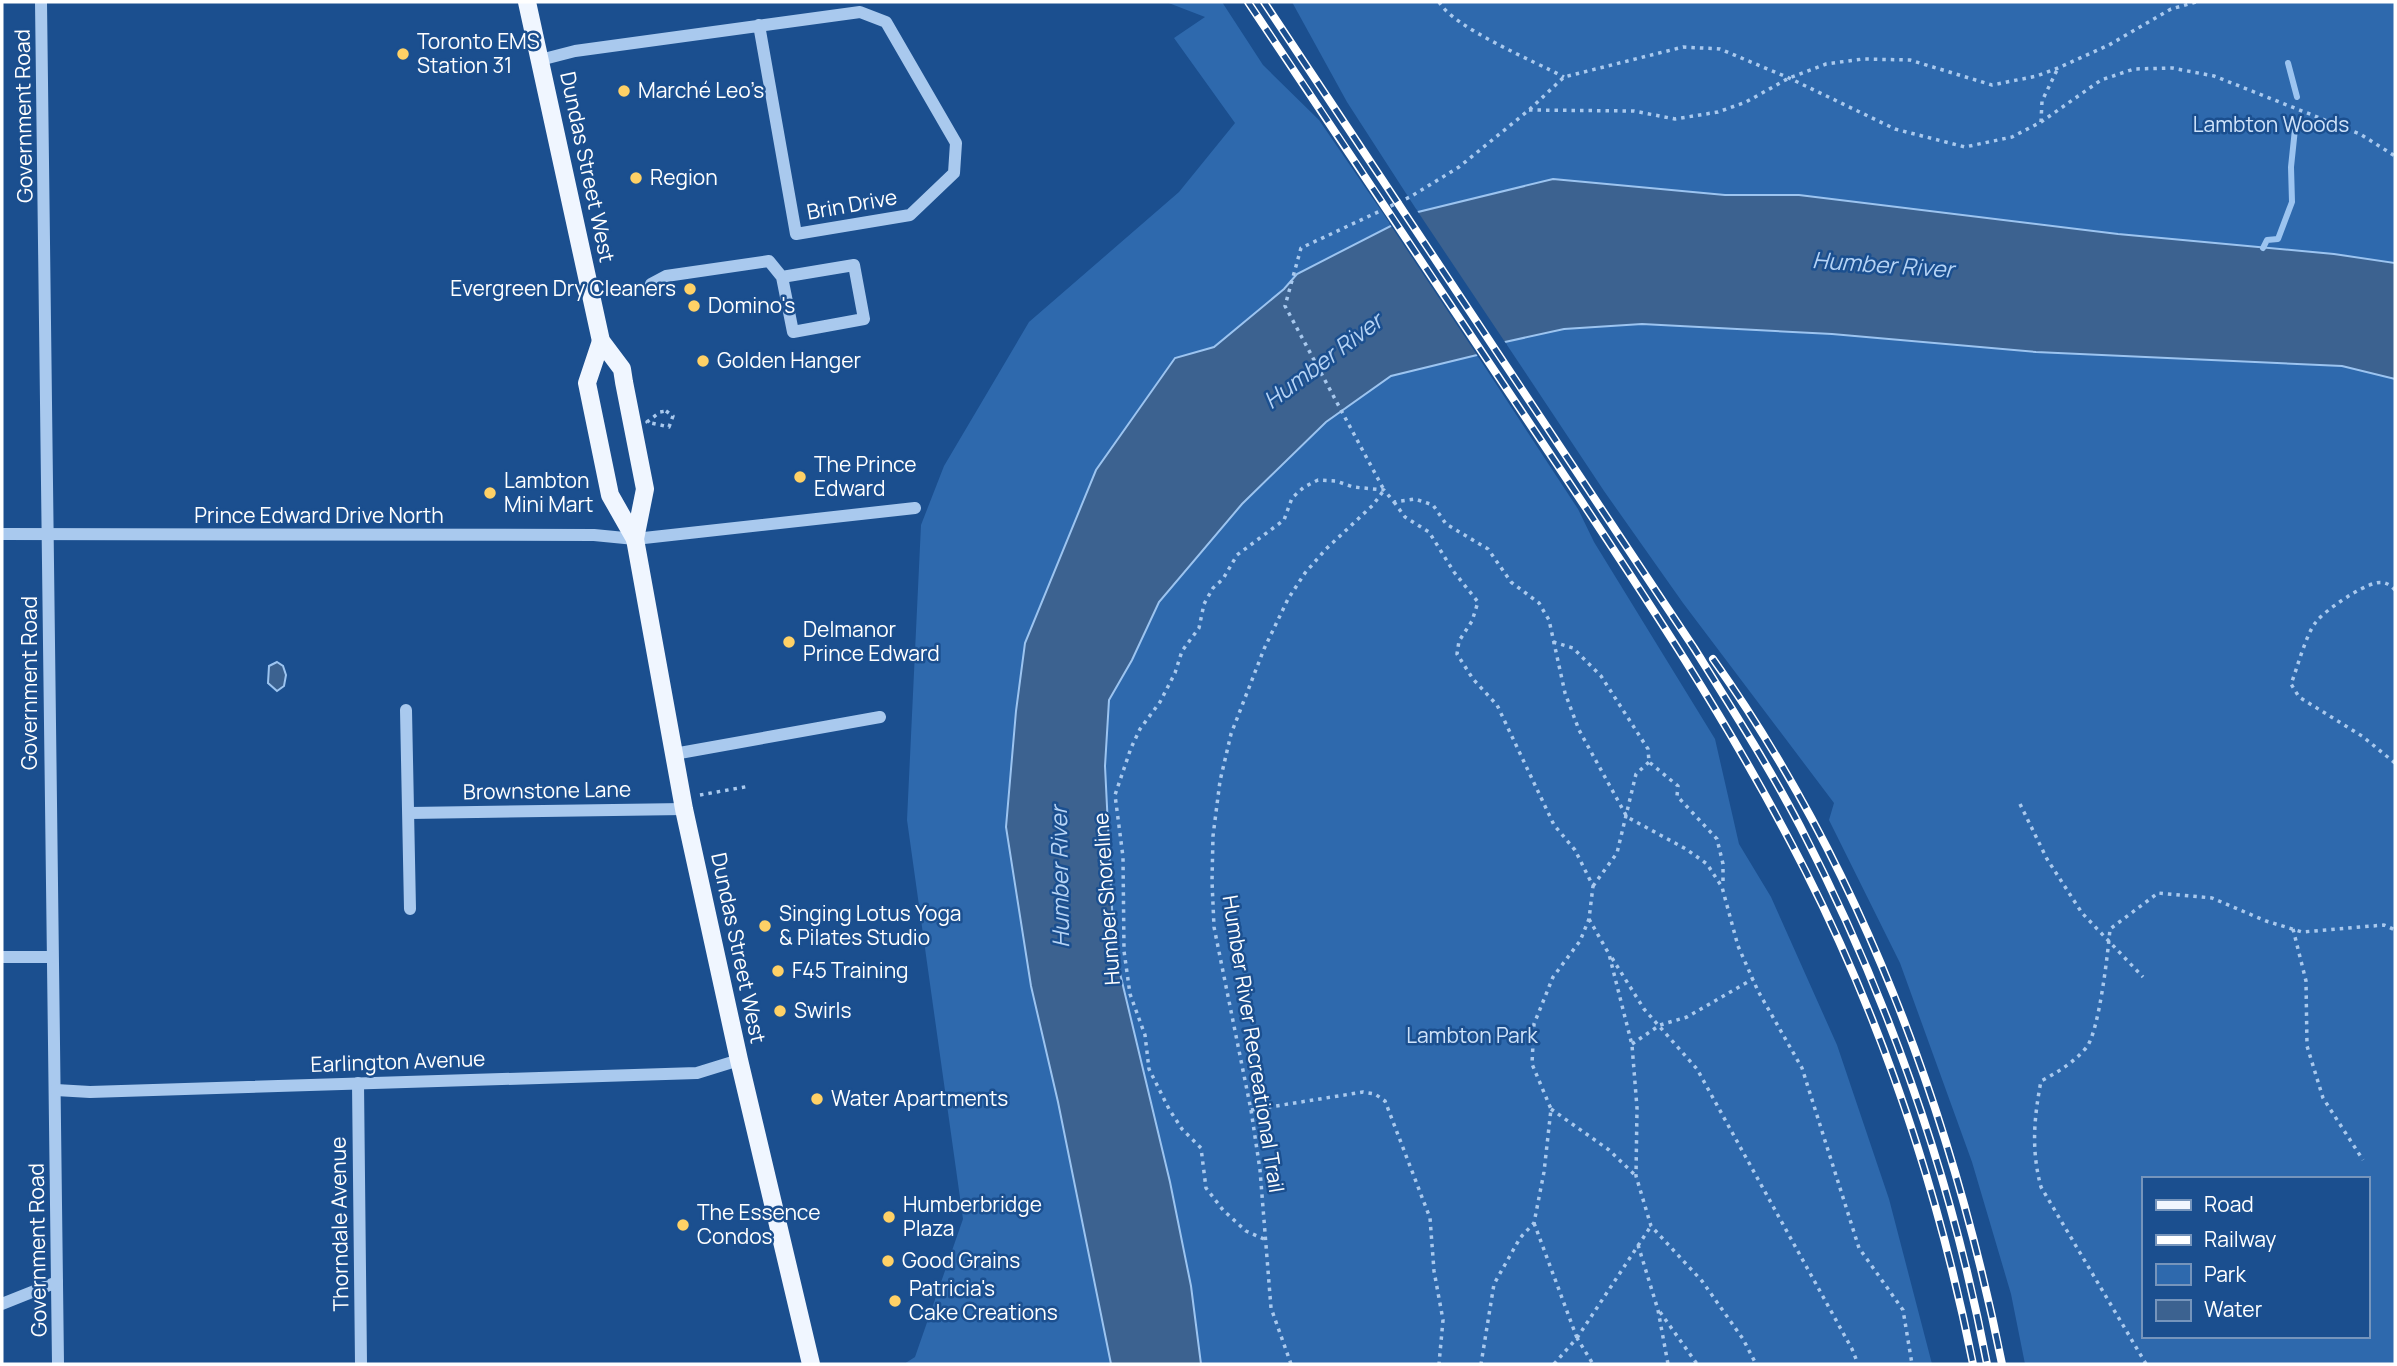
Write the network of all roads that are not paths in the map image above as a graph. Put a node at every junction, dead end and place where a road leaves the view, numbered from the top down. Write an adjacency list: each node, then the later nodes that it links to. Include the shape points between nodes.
1 (41, 2): 10 (street, Government Road)
2 (527, 2): 4 (main road, Dundas Street West)
3 (759, 25): 3 (street, Brin Drive, via 860,12 886,22 956,143 954,173 910,215 796,234); 4 (street)
4 (540, 60): 7 (main road, Dundas Street West)
5 (782, 277): 5 (street, via 793,331 864,319 854,265); 6 (street, via 769,261 666,276)
6 (651, 284)
7 (601, 341): 11 (main road, Dundas Street West, via 622,369 645,489); 11 (main road, Dundas Street West, via 587,383 610,495)
8 (915, 508): 11 (street, Prince Edward Drive North)
9 (2, 534): 10 (street, Prince Edward Drive North)
10 (48, 535): 11 (street, Prince Edward Drive North, via 594,535); 19 (street, Government Road)
11 (635, 539): 14 (main road, Dundas Street West)
12 (407, 710): 16 (street)
13 (880, 717): 14 (street)
14 (674, 754): 15 (main road, Dundas Street West)
15 (683, 804): 16 (street, Brownstone Lane); 20 (main road, Dundas Street West)
16 (409, 813): 17 (street)
17 (410, 909)
18 (2, 957): 19 (street)
19 (52, 957): 22 (street, Government Road)
20 (739, 1060): 21 (street, Earlington Avenue, via 697,1073); 27 (main road, Dundas Street West)
21 (358, 1083): 22 (street, Earlington Avenue); 26 (street, Thorndale Avenue)
22 (56, 1090): 23 (street, Government Road)
23 (57, 1282): 24 (street); 25 (street, Government Road)
24 (2, 1304)
25 (58, 1364)
26 (360, 1364)
27 (810, 1364)

